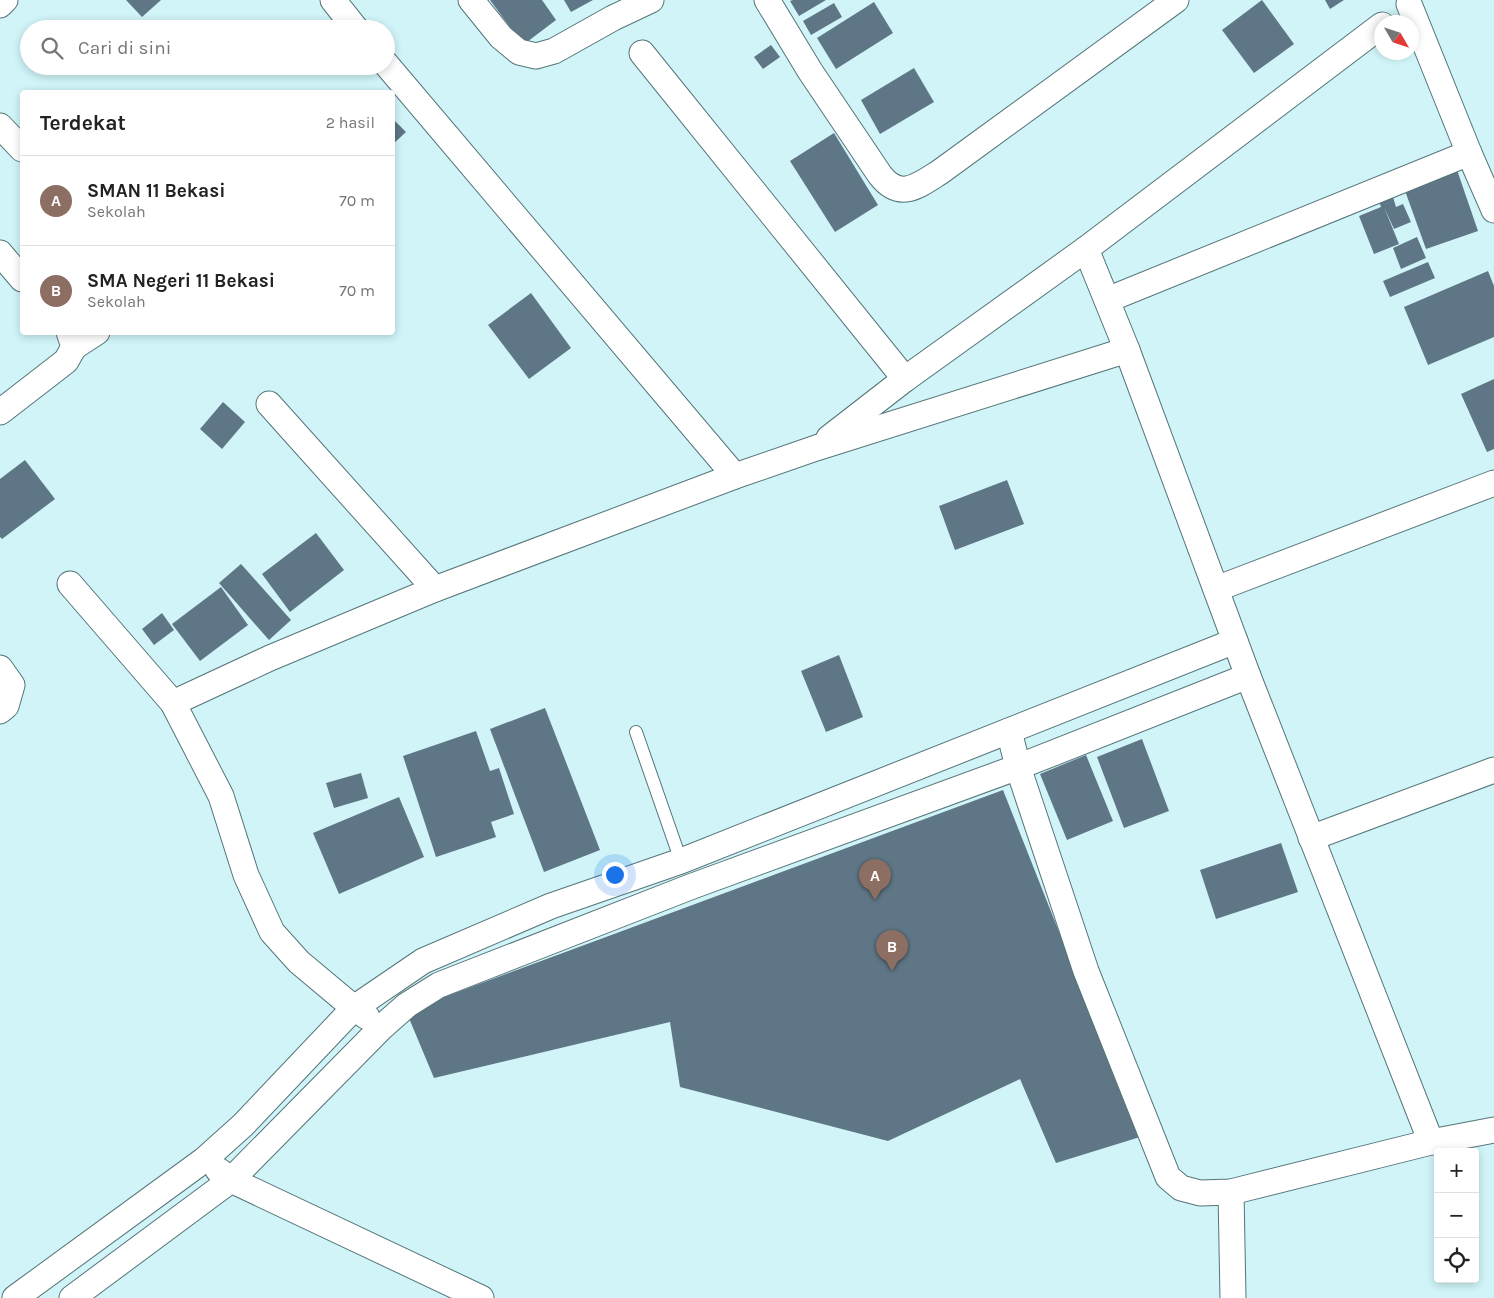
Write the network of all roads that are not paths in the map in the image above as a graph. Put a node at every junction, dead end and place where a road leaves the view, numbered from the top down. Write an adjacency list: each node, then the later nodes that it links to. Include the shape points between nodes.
1 (5, 0): 8 (street)
2 (333, 0): 10 (street)
3 (471, 0): 4 (street, via 501,37 519,52 536,56 554,51)
4 (651, 0)
5 (1176, 0): 7 (street, via 940,172 905,190 895,189 884,180 810,72)
6 (1411, 2): 9 (street); 16 (street)
7 (775, 3)
8 (0, 5)
9 (1393, 15)
10 (349, 20)
11 (1374, 31): 18 (street)
12 (642, 53): 25 (street)
13 (395, 75): 29 (street)
14 (0, 126): 15 (street)
15 (20, 146)
16 (1469, 153): 17 (street); 21 (street)
17 (1494, 210)
18 (1086, 249): 21 (street); 25 (street)
19 (0, 253): 20 (street)
20 (20, 277)
21 (1107, 300): 24 (street)
22 (88, 335): 23 (street)
23 (72, 340): 27 (street, via 66,361)
24 (1126, 350): 28 (street); 33 (street)
25 (905, 379): 28 (street)
26 (270, 404): 32 (street)
27 (0, 412)
28 (816, 448): 29 (street)
29 (735, 476): 32 (street)
30 (1494, 483): 33 (street)
31 (70, 584): 37 (street)
32 (435, 589): 37 (street)
33 (1216, 589): 34 (street)
34 (1235, 641): 36 (street); 39 (street)
35 (0, 668): 38 (street, via 12,685 6,706)
36 (1248, 676): 41 (street); 43 (street)
37 (172, 703): 46 (street, via 221,796 246,875 272,932 299,962)
38 (0, 710)
39 (1009, 731): 41 (street); 44 (street)
40 (636, 732): 44 (lane)
41 (1018, 767): 45 (street); 52 (street, via 1086,970 1168,1177 1181,1188 1200,1193)
42 (1494, 770): 43 (street)
43 (1311, 838): 49 (street)
44 (680, 862): 45 (street); 46 (street, via 551,906 423,961)
45 (690, 886): 47 (street, via 439,985 407,1005)
46 (354, 1008): 47 (street); 50 (street)
47 (382, 1027): 51 (street)
48 (1494, 1130): 49 (street)
49 (1431, 1142): 52 (street)
50 (204, 1160): 51 (street); 53 (street)
51 (231, 1180): 54 (street); 55 (street)
52 (1231, 1192): 56 (street)
53 (15, 1298)
54 (72, 1298)
55 (481, 1298)
56 (1233, 1298)

